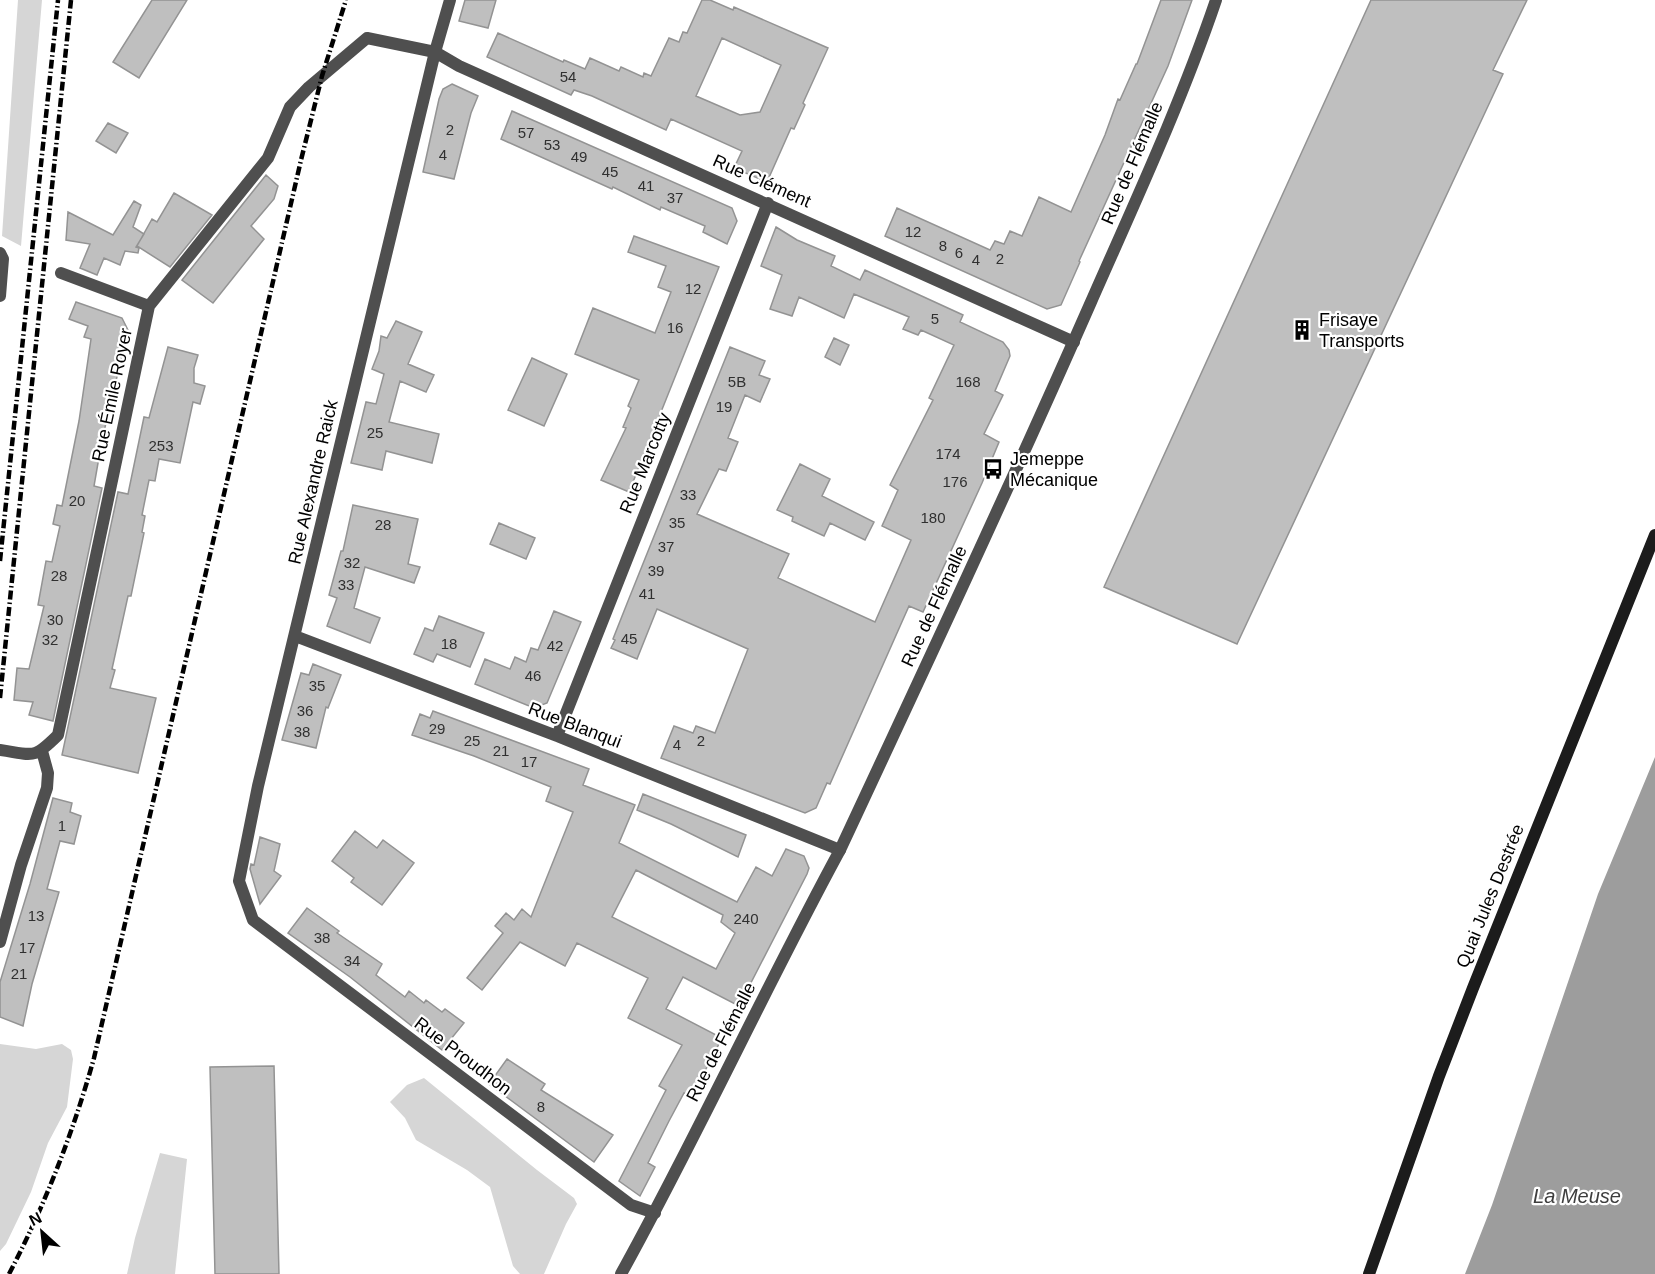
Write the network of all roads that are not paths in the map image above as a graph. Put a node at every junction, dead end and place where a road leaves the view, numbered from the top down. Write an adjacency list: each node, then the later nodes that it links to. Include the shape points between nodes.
1 (450, 0): 3 (street)
2 (1216, 0): 9 (street, Rue de Flémalle, via 1154,159)
3 (435, 52): 4 (street, Rue Clément); 8 (street, Rue Émile Royer, via 367,38 309,87 290,106 268,158); 11 (street, Rue Alexandre Raick)
4 (768, 203): 9 (street, Rue Clément); 12 (street, Rue Marcotty)
5 (1, 256): 7 (street)
6 (61, 273): 8 (street)
7 (0, 296)
8 (149, 306): 14 (street, Rue Émile Royer, via 58,735)
9 (1074, 342): 15 (street, Rue de Flémalle)
10 (1655, 535): 20 (main road, Quai Jules Destrée, via 1473,988)
11 (295, 636): 12 (street, Rue Blanqui); 16 (street, Rue Alexandre Raick, via 239,881)
12 (557, 736): 15 (street, Rue Blanqui)
13 (0, 750): 14 (street, via 34,755)
14 (42, 751): 17 (street, via 47,788)
15 (840, 850): 18 (street, Rue de Flémalle)
16 (253, 921): 18 (street, Rue Proudhon, via 631,1205)
17 (0, 942)
18 (655, 1214): 19 (street, Rue de Flémalle)
19 (621, 1274)
20 (1369, 1274)

